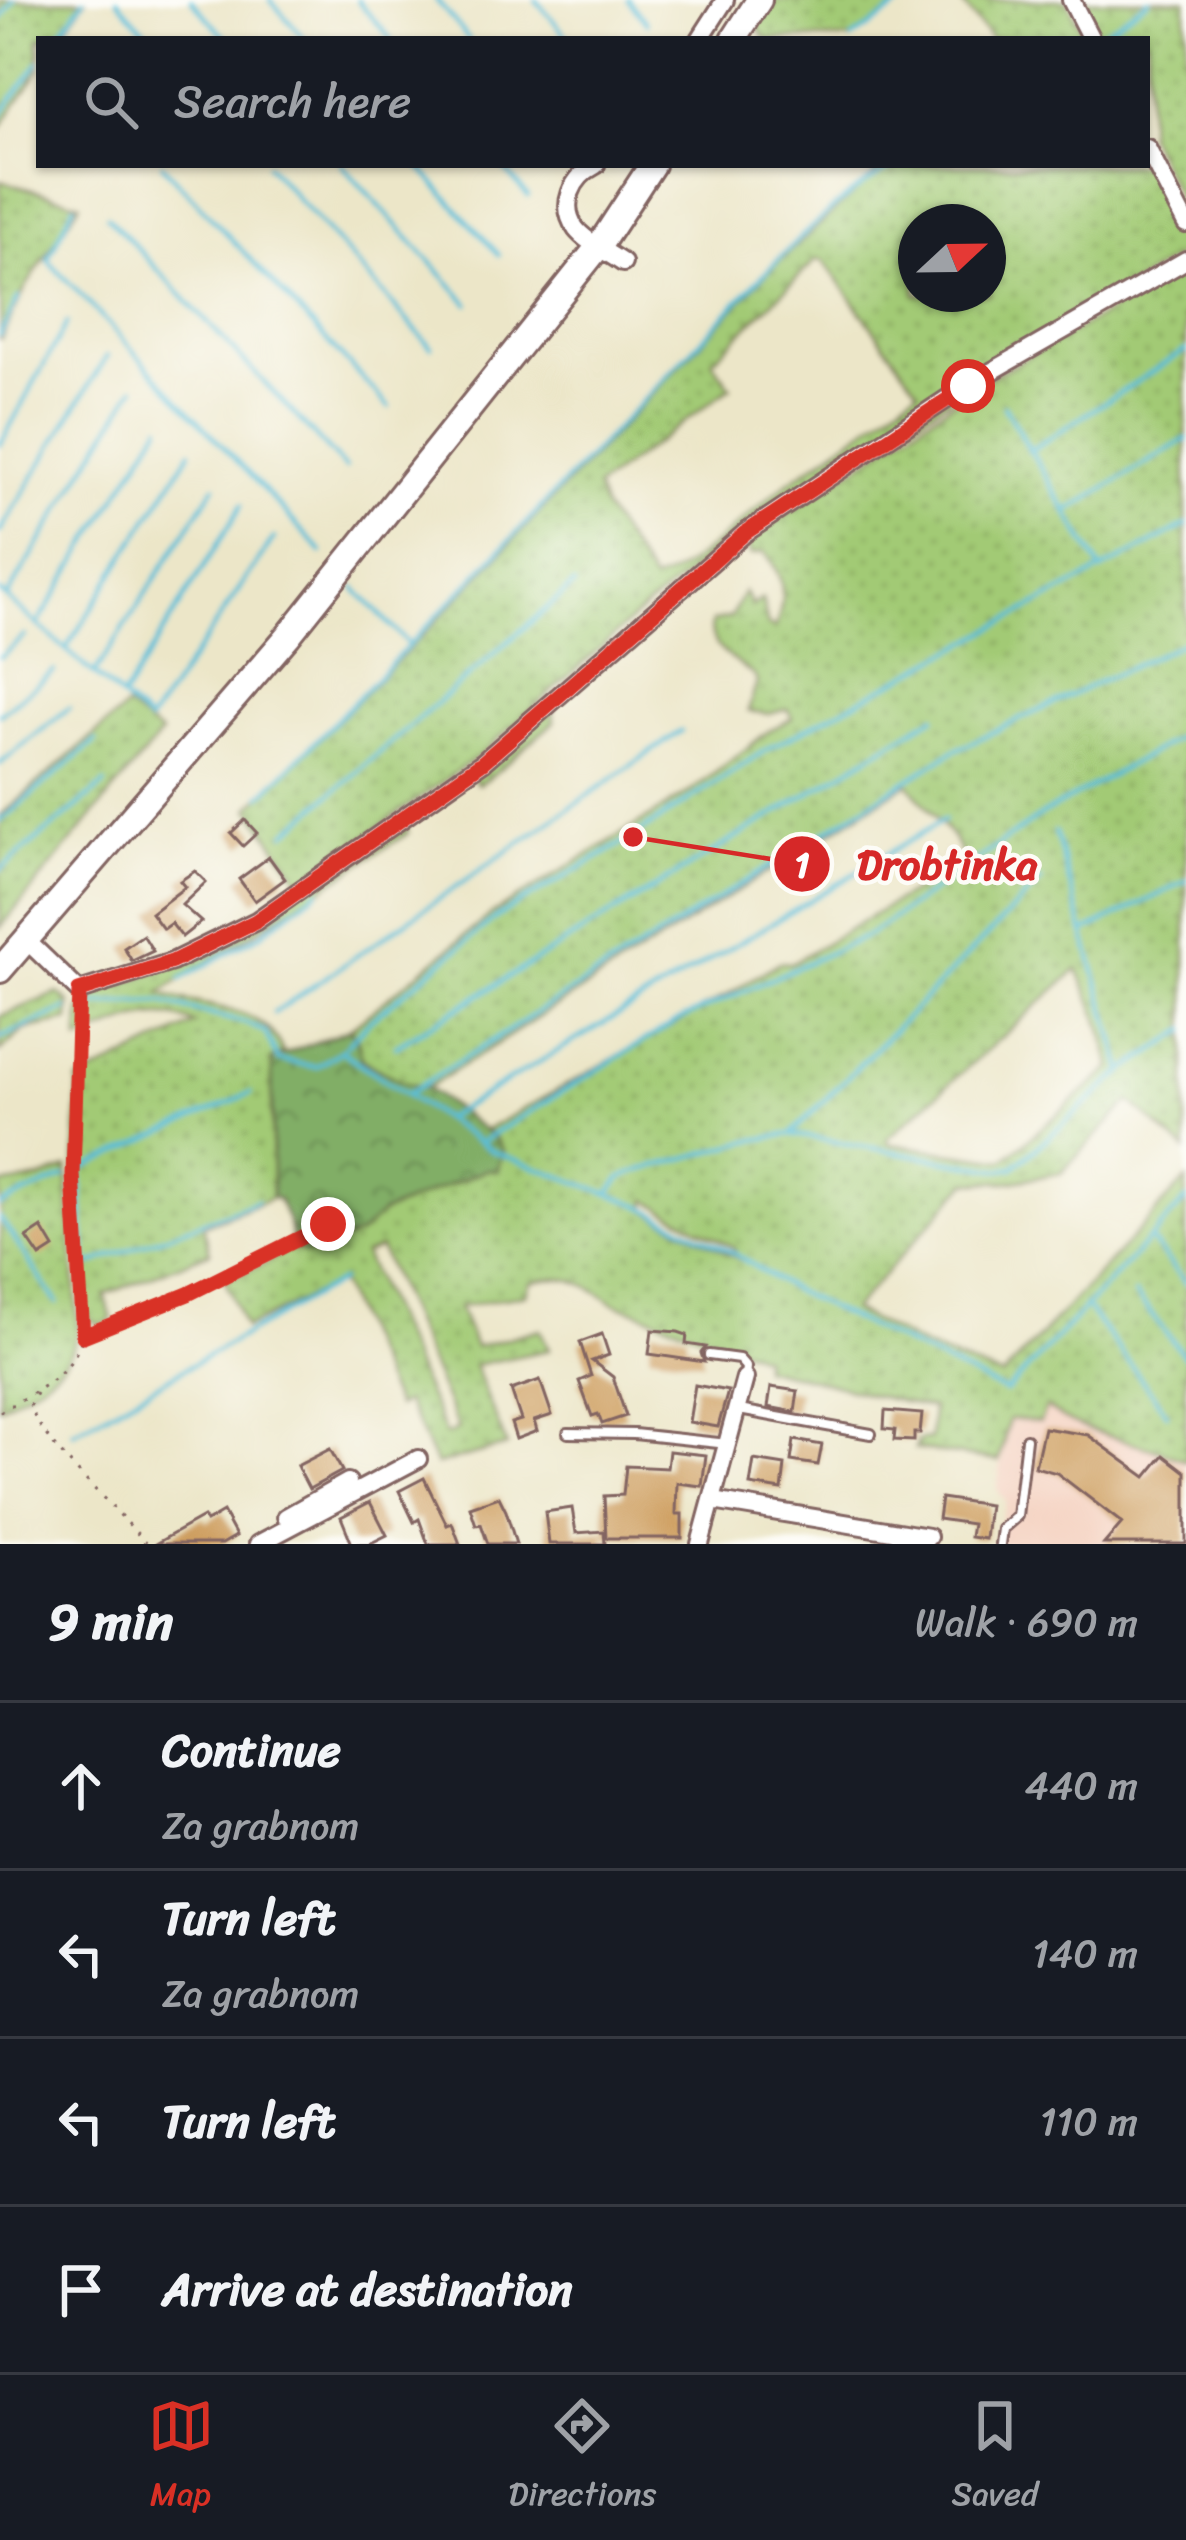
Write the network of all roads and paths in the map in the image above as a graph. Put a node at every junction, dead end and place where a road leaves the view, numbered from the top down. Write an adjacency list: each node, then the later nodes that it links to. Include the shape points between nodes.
1 (725, 0): 4 (street)
2 (759, 0): 5 (main road)
3 (1071, 0): 6 (street)
4 (702, 36)
5 (736, 36)
6 (1089, 36)
7 (1150, 154): 10 (street)
8 (590, 168): 11 (street, via 568,193 569,215)
9 (650, 168): 11 (main road)
10 (1186, 224)
11 (599, 246): 13 (street); 14 (main road, via 288,636)
12 (1186, 260): 16 (street, via 968,386 745,533 483,762 256,921 172,962)
13 (623, 262)
14 (26, 940): 15 (main road); 16 (street)
15 (0, 970)
16 (79, 991): 18 (path, via 73,1175)
17 (328, 1224): 18 (path)
18 (83, 1336): 21 (path, via 65,1372)
19 (709, 1355): 20 (lane, via 739,1359)
20 (745, 1378): 22 (street)
21 (38, 1388): 23 (path); 32 (path, via 30,1405 39,1428)
22 (738, 1410): 25 (lane); 27 (street)
23 (0, 1412)
24 (568, 1433): 27 (lane)
25 (871, 1433)
26 (1026, 1438): 36 (lane, via 1017,1516 1002,1529)
27 (730, 1444): 30 (street)
28 (418, 1459): 34 (street)
29 (348, 1482): 33 (street)
30 (713, 1501): 31 (street); 35 (street)
31 (928, 1537)
32 (146, 1544)
33 (238, 1544)
34 (258, 1544)
35 (700, 1544)
36 (1000, 1544)

